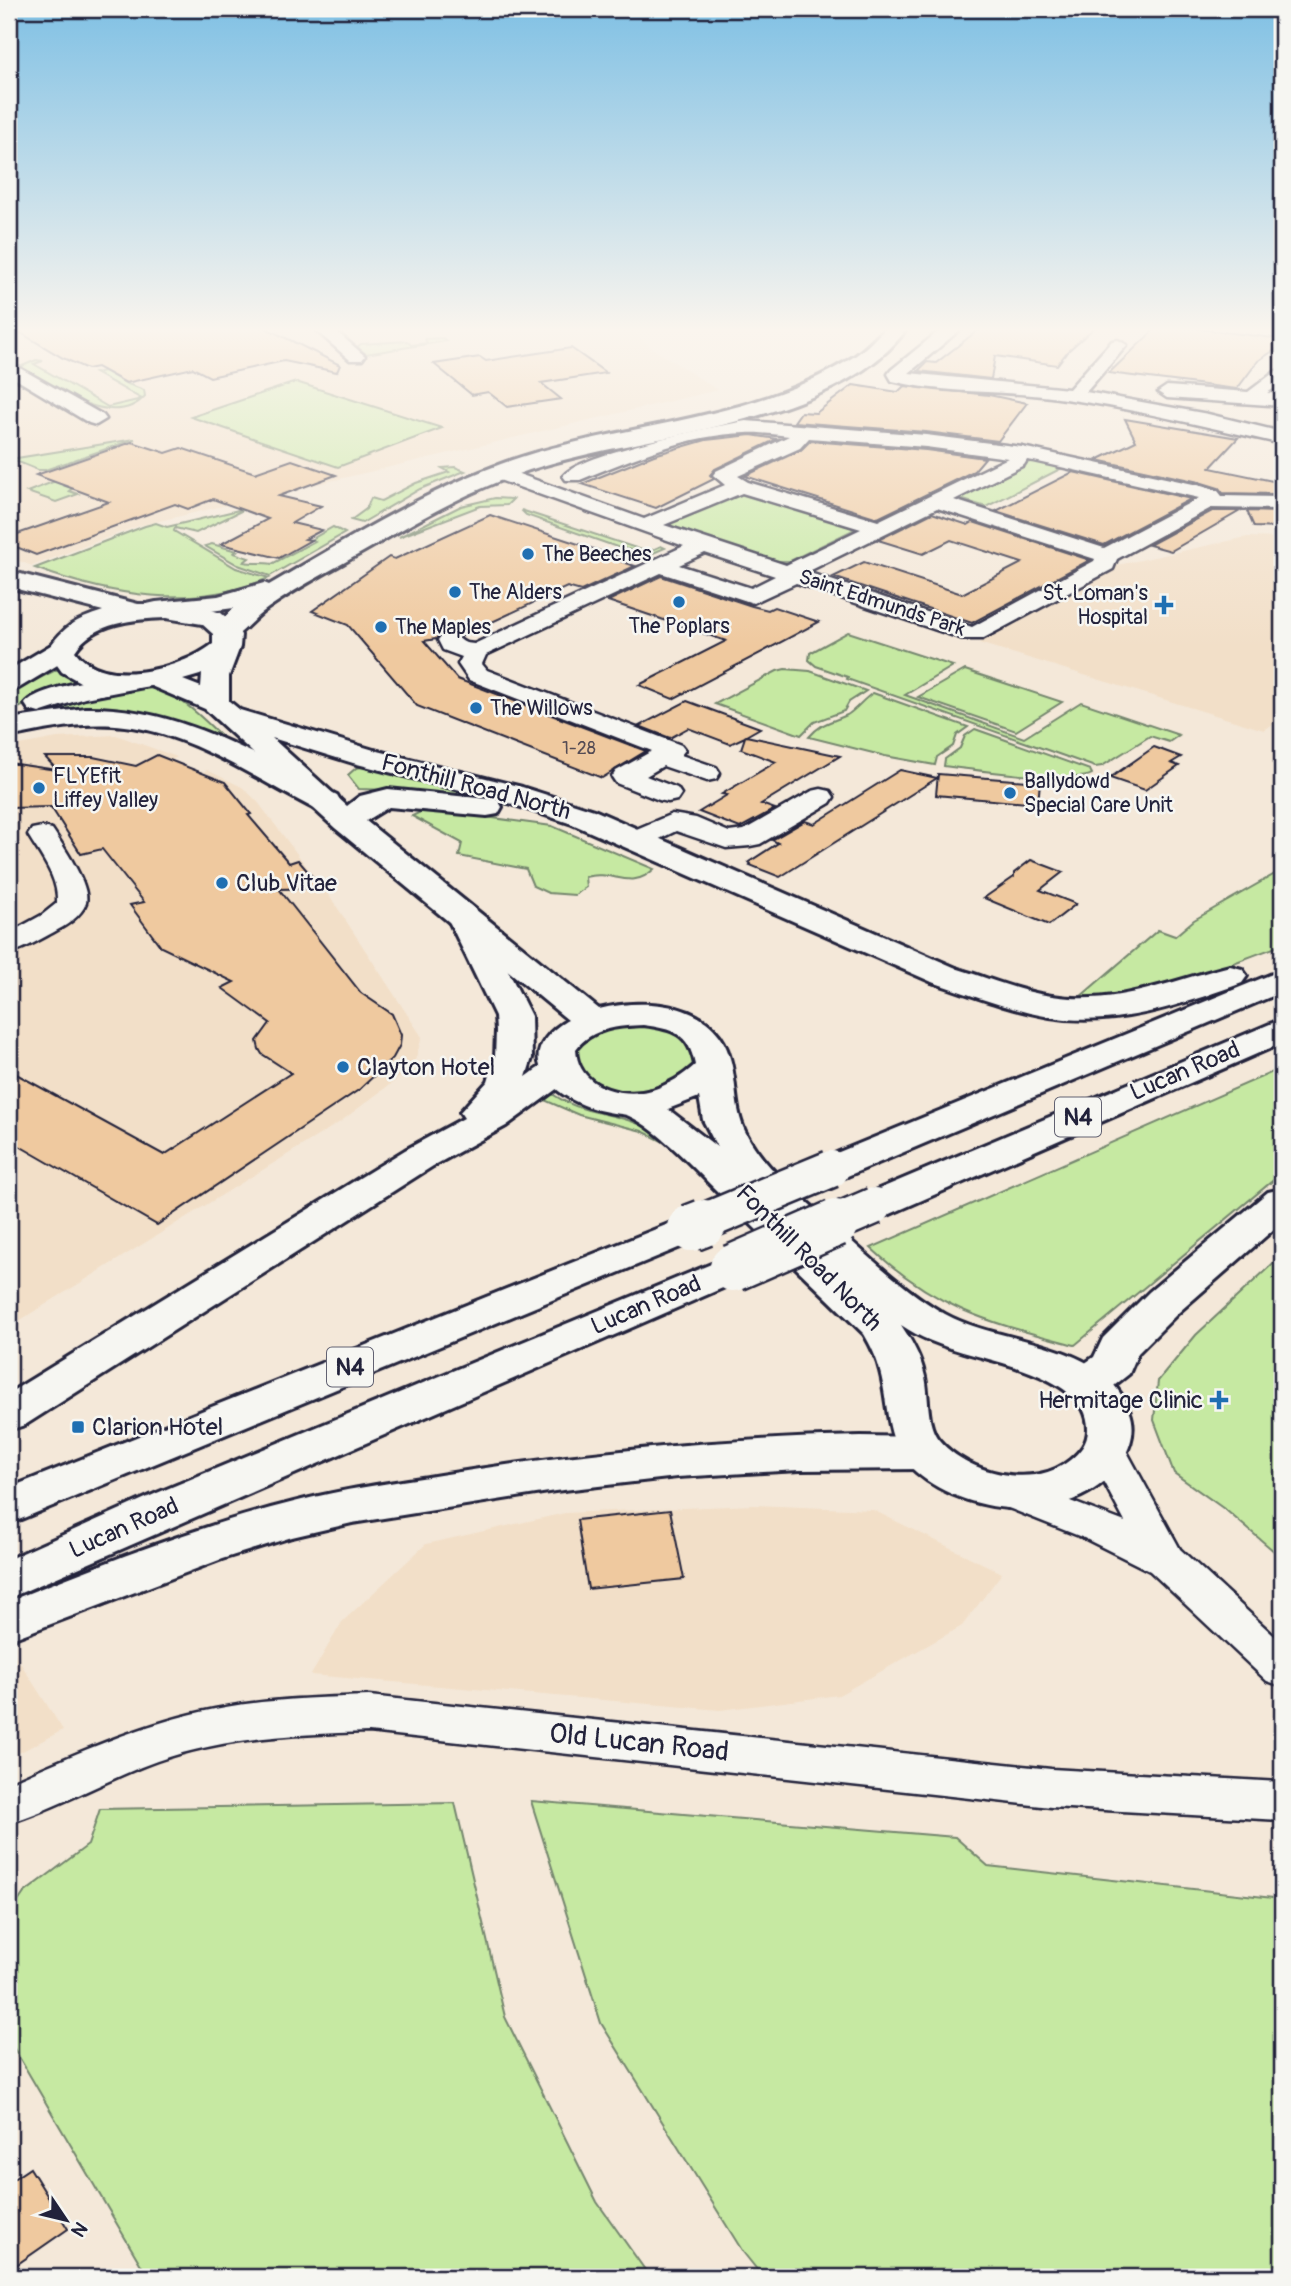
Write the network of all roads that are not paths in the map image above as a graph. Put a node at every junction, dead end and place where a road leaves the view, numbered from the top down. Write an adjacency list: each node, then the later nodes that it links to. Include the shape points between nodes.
1 (644, 434): 8 (main road)
2 (709, 434): 9 (street, via 625,455)
3 (802, 434): 10 (street, via 793,444 723,475)
4 (826, 434): 7 (street)
5 (1254, 434): 6 (street)
6 (1278, 441)
7 (1022, 453): 13 (street, Saint Edmunds Park, via 1017,461); 14 (street, via 1198,491)
8 (498, 473): 11 (main road); 12 (street, Saint Edmunds Park)
9 (573, 476)
10 (741, 486): 16 (street); 17 (street)
11 (451, 492): 12 (street, Saint Edmunds Park, via 493,489); 23 (main road)
12 (562, 496): 16 (street, Saint Edmunds Park)
13 (936, 501): 17 (street, Saint Edmunds Park); 19 (street)
14 (1215, 501): 15 (street); 19 (street, via 1201,503)
15 (1282, 503)
16 (645, 526): 18 (street, Saint Edmunds Park)
17 (879, 528): 21 (street, Saint Edmunds Park)
18 (704, 545): 20 (street); 21 (street, Saint Edmunds Park)
19 (1106, 556): 21 (street, Saint Edmunds Park, via 1105,565 971,634)
20 (660, 566): 21 (street, via 753,596); 28 (street)
21 (792, 574)
22 (14, 581): 24 (main road, Fonthill Road North); 27 (main road, Fonthill Road North, via 25,596 66,618)
23 (289, 584): 24 (main road, via 220,604); 25 (main road, via 234,621)
24 (147, 611): 25 (main road, Fonthill Road North, via 199,615 216,622); 27 (main road, Fonthill Road North, via 105,618)
25 (225, 639): 29 (main road, Fonthill Road North, via 212,660 195,669); 31 (main road, via 215,674)
26 (450, 640): 28 (street, via 451,645)
27 (66, 643): 29 (main road, Fonthill Road North, via 64,660 74,668 108,679); 30 (main road)
28 (477, 651): 34 (street, via 470,664 478,675 672,751)
29 (147, 679): 31 (main road, Fonthill Road North); 32 (main road, via 62,696)
30 (9, 682)
31 (223, 710): 38 (main road, Fonthill Road North); 39 (main road, Fonthill Road North, via 364,757 511,793)
32 (9, 716)
33 (9, 728): 38 (main road, via 85,716 160,724 227,751)
34 (662, 756): 35 (street); 36 (street, via 625,777)
35 (707, 774)
36 (668, 794)
37 (821, 797): 39 (street, via 737,841 672,822)
38 (336, 811): 39 (main road, via 396,797 513,810); 41 (main road, Fonthill Road North)
39 (623, 833): 43 (main road, Fonthill Road North, via 944,975 1051,1007 1114,1009 1172,996)
40 (43, 835): 42 (street, via 70,881 74,902 55,920)
41 (465, 919): 45 (main road, Fonthill Road North); 50 (main road, via 513,1016 511,1074 490,1103)
42 (9, 944)
43 (1282, 959)
44 (1282, 980): 57 (main road, Lucan Road / N4, bridge)
45 (590, 1020): 47 (main road, Fonthill Road North, via 560,1044); 48 (main road, Fonthill Road North, via 636,1012 682,1021 705,1037)
46 (1282, 1030): 59 (main road, Lucan Road / N4, bridge)
47 (560, 1069): 49 (main road, Fonthill Road North, via 583,1092); 50 (main road, via 480,1127)
48 (713, 1069): 49 (main road, Fonthill Road North, via 685,1093); 52 (main road, Fonthill Road North, via 720,1118 752,1169 857,1266 936,1327 1045,1363)
49 (636, 1103): 55 (main road, Fonthill Road North, via 688,1141 880,1325 898,1354 907,1415)
50 (419, 1158): 53 (main road)
51 (1282, 1201): 52 (main road, via 1164,1302 1118,1348 1114,1364)
52 (1086, 1385): 54 (main road, Fonthill Road North, via 1099,1396 1112,1425)
53 (9, 1414)
54 (1106, 1448): 56 (main road, via 1090,1470 1068,1484); 58 (street)
55 (923, 1453): 56 (main road, via 963,1479); 60 (main road, via 772,1453 642,1463 527,1476 382,1502 274,1524 94,1586)
56 (1004, 1492): 58 (street, via 1098,1527)
57 (9, 1507)
58 (1165, 1560): 61 (street)
59 (9, 1580)
60 (9, 1621)
61 (1282, 1669)
62 (1282, 1801): 63 (street, Old Lucan Road, via 1051,1788 369,1714 195,1731 130,1750)
63 (9, 1804)

